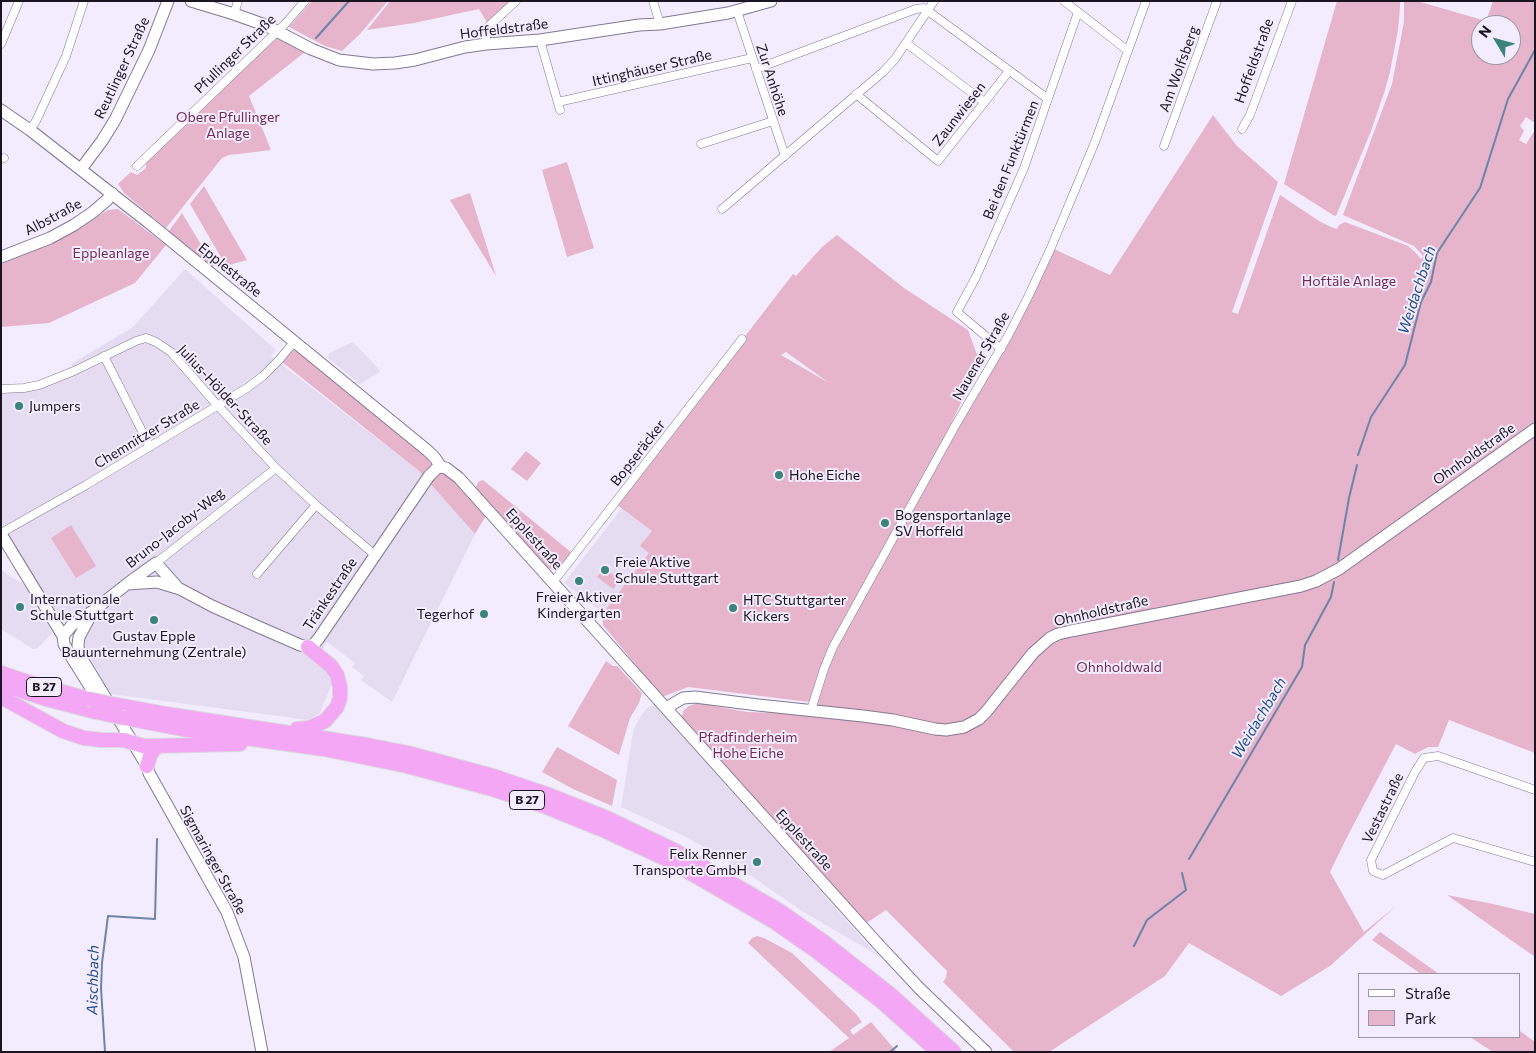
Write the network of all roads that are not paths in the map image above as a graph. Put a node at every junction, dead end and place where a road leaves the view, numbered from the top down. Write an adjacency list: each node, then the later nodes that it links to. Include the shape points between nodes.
1 (19, 1): 23 (street)
2 (84, 1): 37 (street, via 66,56)
3 (168, 1): 42 (main road, Reutlinger Straße, via 149,50 115,120)
4 (191, 1): 18 (main road, Hoffeldstraße)
5 (238, 1): 18 (street)
6 (305, 1): 20 (street, Pfullinger Straße)
7 (516, 1): 24 (street, via 489,26)
8 (653, 1): 19 (street)
9 (771, 1): 15 (main road, Hoffeldstraße)
10 (934, 1): 16 (street)
11 (1064, 1): 17 (street)
12 (1146, 1): 25 (street, Nauener Straße)
13 (1217, 1): 39 (street, Am Wolfsberg)
14 (1292, 1): 36 (street, Hoffeldstraße)
15 (737, 11): 19 (main road, Hoffeldstraße); 26 (street, Zur Anhöhe)
16 (928, 11): 22 (street); 27 (street, via 916,9); 28 (street)
17 (1078, 12): 25 (street); 30 (street, Bei den Funktürmen)
18 (234, 14): 20 (main road, Hoffeldstraße)
19 (660, 24): 21 (main road, Hoffeldstraße)
20 (278, 31): 24 (main road, Hoffeldstraße, via 311,49 354,63 395,63); 41 (street, Pfullinger Straße)
21 (540, 40): 24 (main road, Hoffeldstraße); 31 (street)
22 (906, 43): 29 (street, via 883,72); 32 (street)
23 (1, 44)
24 (486, 44)
25 (1127, 50): 48 (street, Nauener Straße, via 1095,142 1050,250)
26 (752, 58): 27 (street, Zur Anhöhe); 31 (street, Ittinghäuser Straße)
27 (756, 69): 35 (street, Zur Anhöhe)
28 (1009, 71): 30 (street); 32 (street, Zaunwiesen)
29 (856, 94): 32 (street, Zaunwiesen, via 938,161); 40 (street)
30 (1048, 99): 48 (street, Bei den Funktürmen, via 1024,168 957,312)
31 (558, 102): 34 (street)
32 (984, 102)
33 (1, 110): 37 (main road, Epplestraße)
34 (560, 110)
35 (772, 121): 38 (street); 40 (street, Zur Anhöhe)
36 (1242, 129)
37 (30, 130): 42 (main road, Epplestraße)
38 (701, 144)
39 (1164, 146)
40 (784, 156): 44 (street)
41 (137, 166)
42 (81, 169): 43 (main road, Epplestraße)
43 (112, 193): 45 (main road, Albstraße, via 74,226); 47 (main road, Epplestraße)
44 (722, 209)
45 (1, 257)
46 (742, 339): 61 (street, Bopseräcker)
47 (294, 342): 51 (street, Chemnitzer Straße, via 263,376); 54 (main road, Epplestraße, via 428,451)
48 (999, 352): 74 (street, Nauener Straße, via 833,647)
49 (104, 356): 50 (street, Julius-Hölder-Straße, via 39,385); 51 (street, Julius-Hölder-Straße, via 146,338 156,342 171,352); 53 (street)
50 (1, 389)
51 (218, 406): 53 (street, Chemnitzer Straße); 55 (street, Julius-Hölder-Straße)
52 (1535, 429): 74 (main road, Ohnholdstraße, via 1316,581 1050,638 1033,653 986,712 964,727 934,729 893,720)
53 (150, 447): 57 (street, Chemnitzer Straße)
54 (441, 467): 58 (main road, Tränkestraße, via 429,476); 61 (main road, Epplestraße, via 459,478)
55 (276, 468): 56 (street, Julius-Hölder-Straße); 59 (street, Bruno-Jacoby-Weg)
56 (316, 505): 58 (street, Julius-Hölder-Straße); 60 (street)
57 (1, 533): 65 (main road, Sigmaringer Straße)
58 (375, 555): 69 (main road, Tränkestraße, via 320,638)
59 (156, 563): 62 (main road, Bruno-Jacoby-Weg); 63 (main road, Tränkestraße)
60 (257, 574)
61 (553, 582): 73 (main road, Epplestraße)
62 (127, 584): 63 (main road, Tränkestraße, via 157,582); 64 (main road, Bruno-Jacoby-Weg)
63 (180, 589): 69 (main road, Tränkestraße, via 236,617)
64 (93, 611): 66 (main road, Bruno-Jacoby-Weg); 68 (main road, Bruno-Jacoby-Weg)
65 (52, 618): 66 (main road); 67 (main road, Sigmaringer Straße)
66 (72, 625): 67 (main road, Bruno-Jacoby-Weg); 68 (main road, Sigmaringer Straße)
67 (63, 636): 75 (main road, Sigmaringer Straße, via 69,654)
68 (79, 637): 75 (main road, Sigmaringer Straße, via 82,660)
69 (308, 646): 76 (highway, via 337,675 340,698 332,715 319,725)
70 (1, 673): 76 (highway, B 27, bridge, via 88,699)
71 (1, 684): 75 (highway, B 27, bridge, via 96,712)
72 (1, 697): 75 (highway, B 27, via 74,736 102,740)
73 (666, 708): 74 (main road, Ohnholdstraße, via 683,698 695,697); 85 (main road, Epplestraße, via 876,943)
74 (810, 710)
75 (127, 732): 76 (highway, B 27, via 188,730); 77 (highway); 78 (main road, Sigmaringer Straße, via 143,769)
76 (278, 737): 77 (highway); 81 (highway, B 27, via 367,745 449,764 540,792 607,818 674,850 771,906 824,942)
77 (158, 746): 78 (highway, via 151,753)
78 (148, 770): 82 (main road, Sigmaringer Straße, via 228,912 244,957)
79 (1535, 790): 80 (street, Vestastraße, via 1438,756 1424,758 1371,860 1373,871 1383,875 1453,838)
80 (1535, 862)
81 (899, 1009): 83 (highway, B 27); 84 (highway, B 27)
82 (262, 1052)
83 (938, 1052)
84 (954, 1052)
85 (986, 1052)

